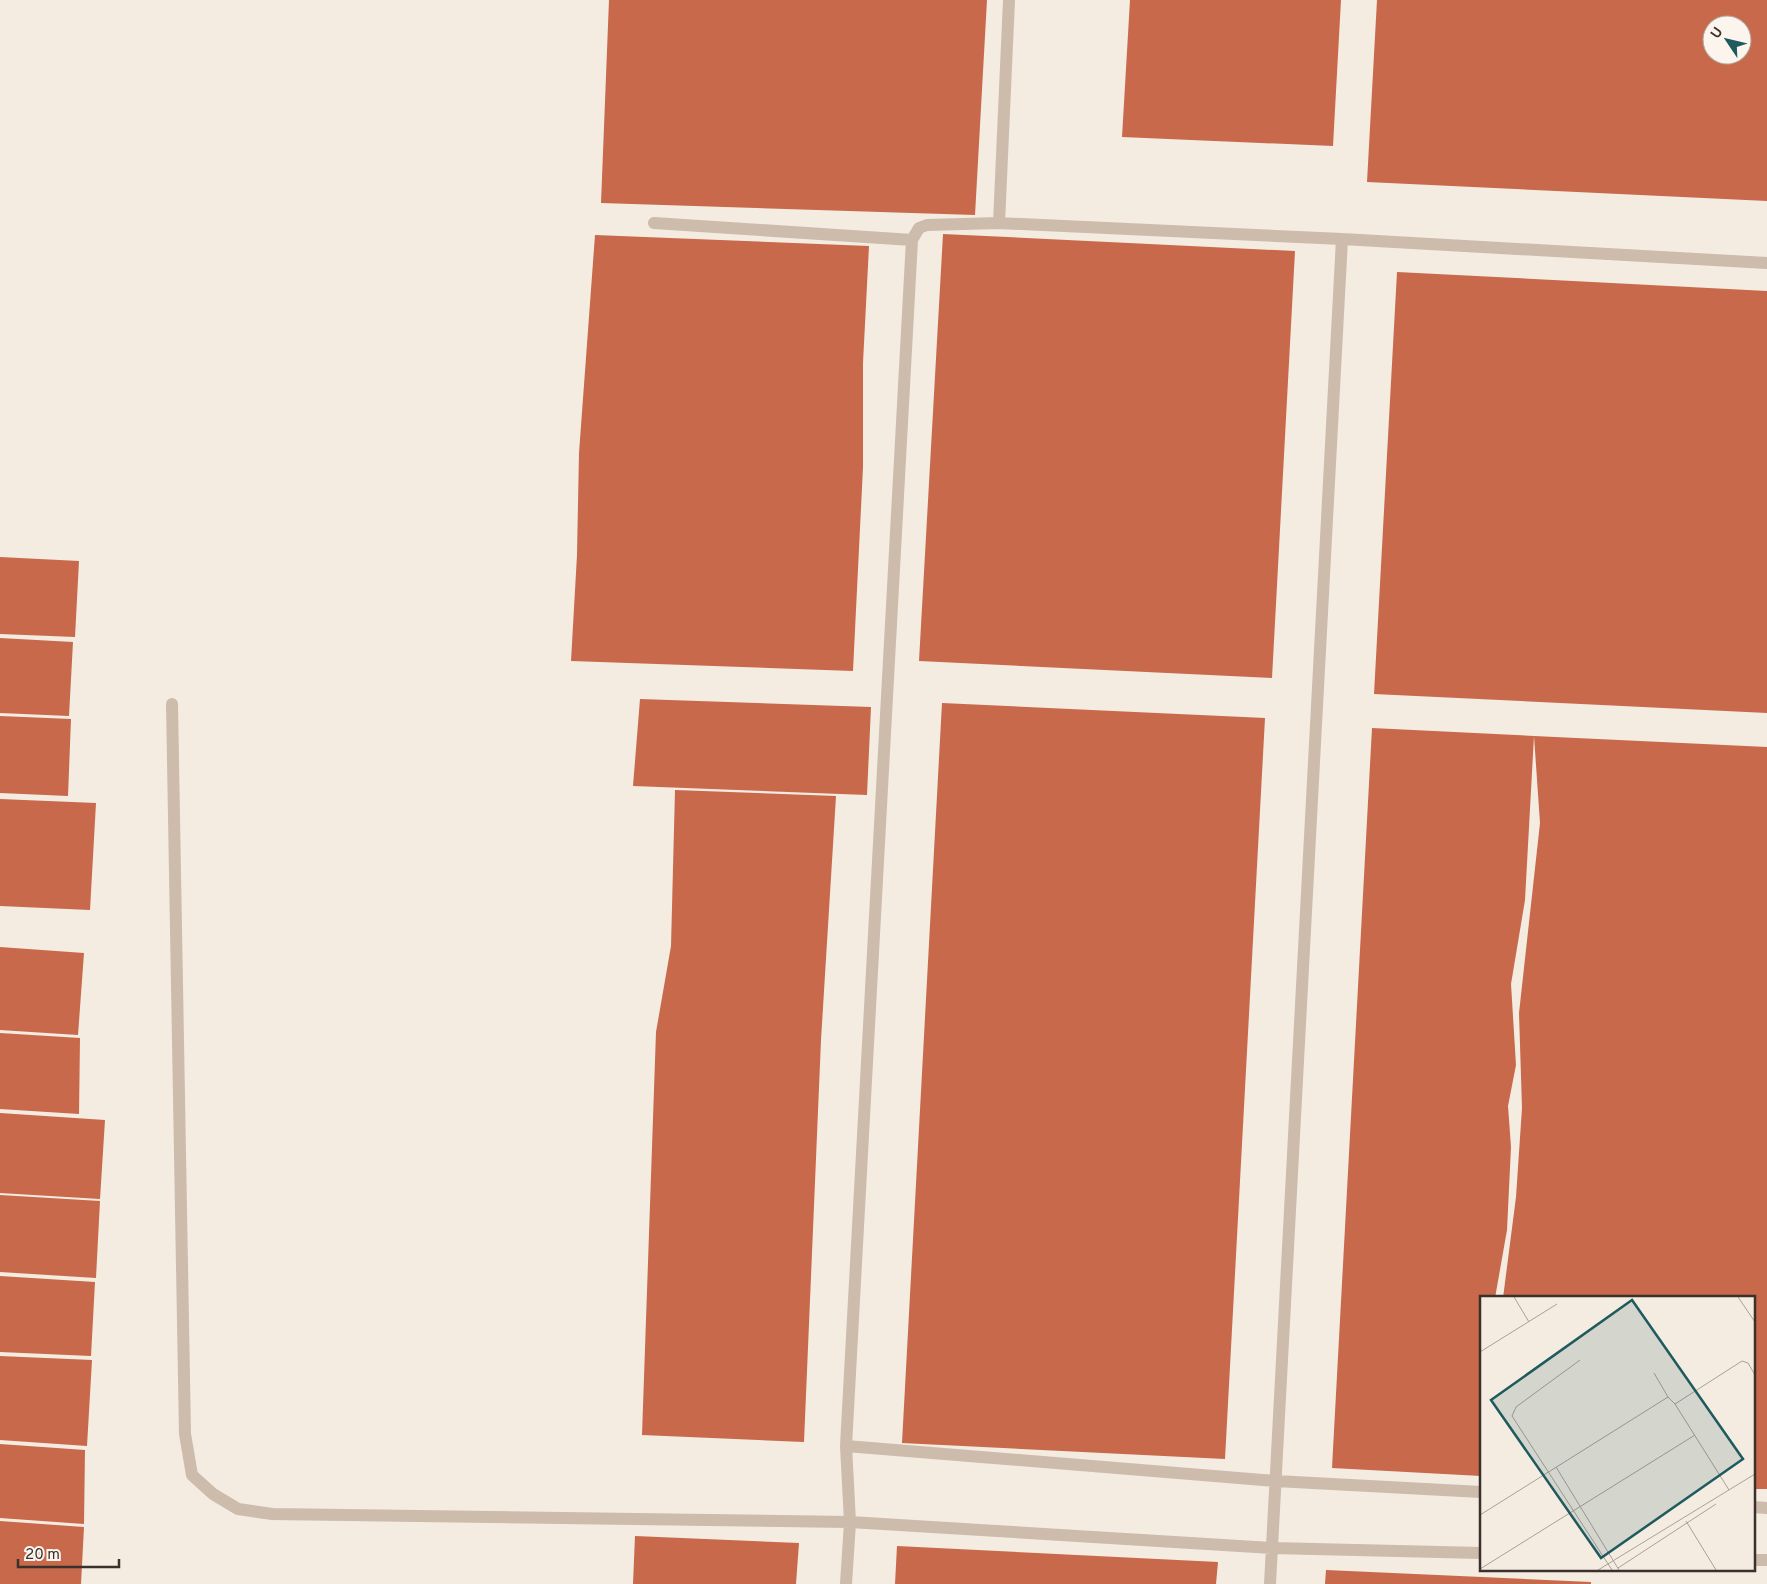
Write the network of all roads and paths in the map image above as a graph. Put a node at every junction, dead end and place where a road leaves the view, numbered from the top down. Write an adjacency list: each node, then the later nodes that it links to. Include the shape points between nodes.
1 (1009, 0): 3 (lane)
2 (654, 222): 5 (lane)
3 (999, 223): 4 (lane); 5 (lane, via 927,225 919,228)
4 (1342, 239): 6 (lane); 9 (lane)
5 (912, 240): 8 (lane)
6 (1767, 263)
7 (172, 704): 13 (lane, via 185,1434 192,1475 213,1494 238,1509 272,1514)
8 (846, 1446): 9 (lane); 13 (lane)
9 (1276, 1480): 10 (lane); 14 (lane)
10 (1480, 1492)
11 (1754, 1507): 12 (lane)
12 (1767, 1508)
13 (850, 1522): 14 (lane); 18 (lane)
14 (1272, 1548): 15 (lane); 19 (lane)
15 (1480, 1553)
16 (1754, 1560): 17 (lane)
17 (1767, 1560)
18 (846, 1584)
19 (1270, 1584)

